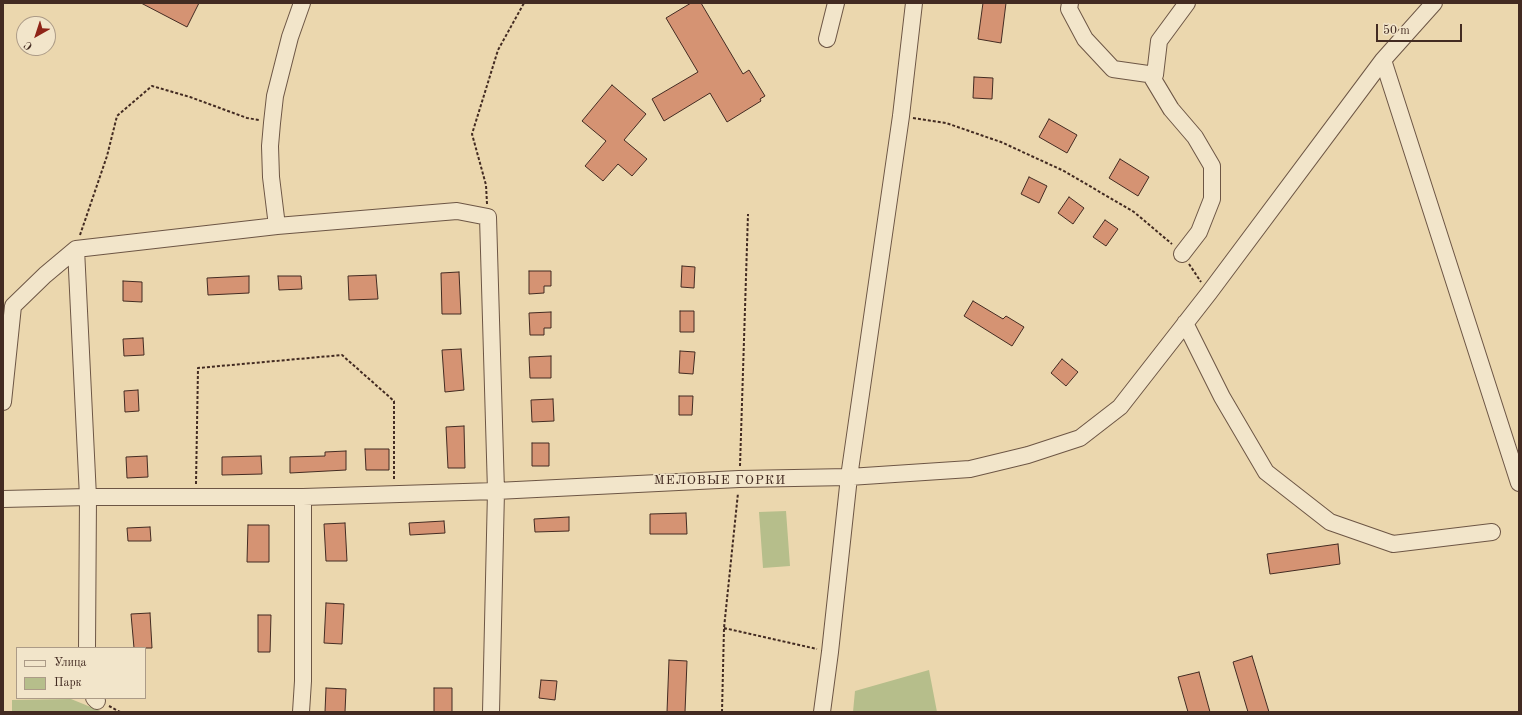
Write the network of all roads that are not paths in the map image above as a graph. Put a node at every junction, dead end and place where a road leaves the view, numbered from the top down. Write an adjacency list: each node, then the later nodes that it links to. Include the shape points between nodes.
1 (302, 3): 10 (street, via 290,37 275,96 270,146)
2 (836, 3): 7 (street)
3 (914, 3): 15 (street, via 901,116)
4 (1070, 3): 9 (street, via 1069,9 1085,38 1113,69)
5 (1187, 3): 9 (street, via 1159,41 1155,75)
6 (1434, 3): 8 (street)
7 (827, 39)
8 (1383, 60): 13 (street); 16 (street)
9 (1150, 74): 12 (street, via 1171,109 1195,137 1212,166 1212,199 1199,232)
10 (277, 226): 11 (street); 17 (street, via 457,211 488,218)
11 (76, 249): 14 (street, via 13,306); 18 (street)
12 (1182, 254)
13 (1185, 323): 15 (street, via 1120,407 1080,438 1028,455 970,469); 21 (street, via 1222,397 1266,472 1330,522 1394,544)
14 (3, 402)
15 (849, 477): 17 (street, via 739,479); 25 (street)
16 (1519, 483)
17 (496, 491): 19 (street); 24 (street)
18 (88, 497): 19 (street); 20 (street); 22 (street)
19 (303, 497): 23 (street, via 303,681)
20 (3, 499)
21 (1492, 532)
22 (87, 647)
23 (300, 712)
24 (491, 712)
25 (822, 712)

